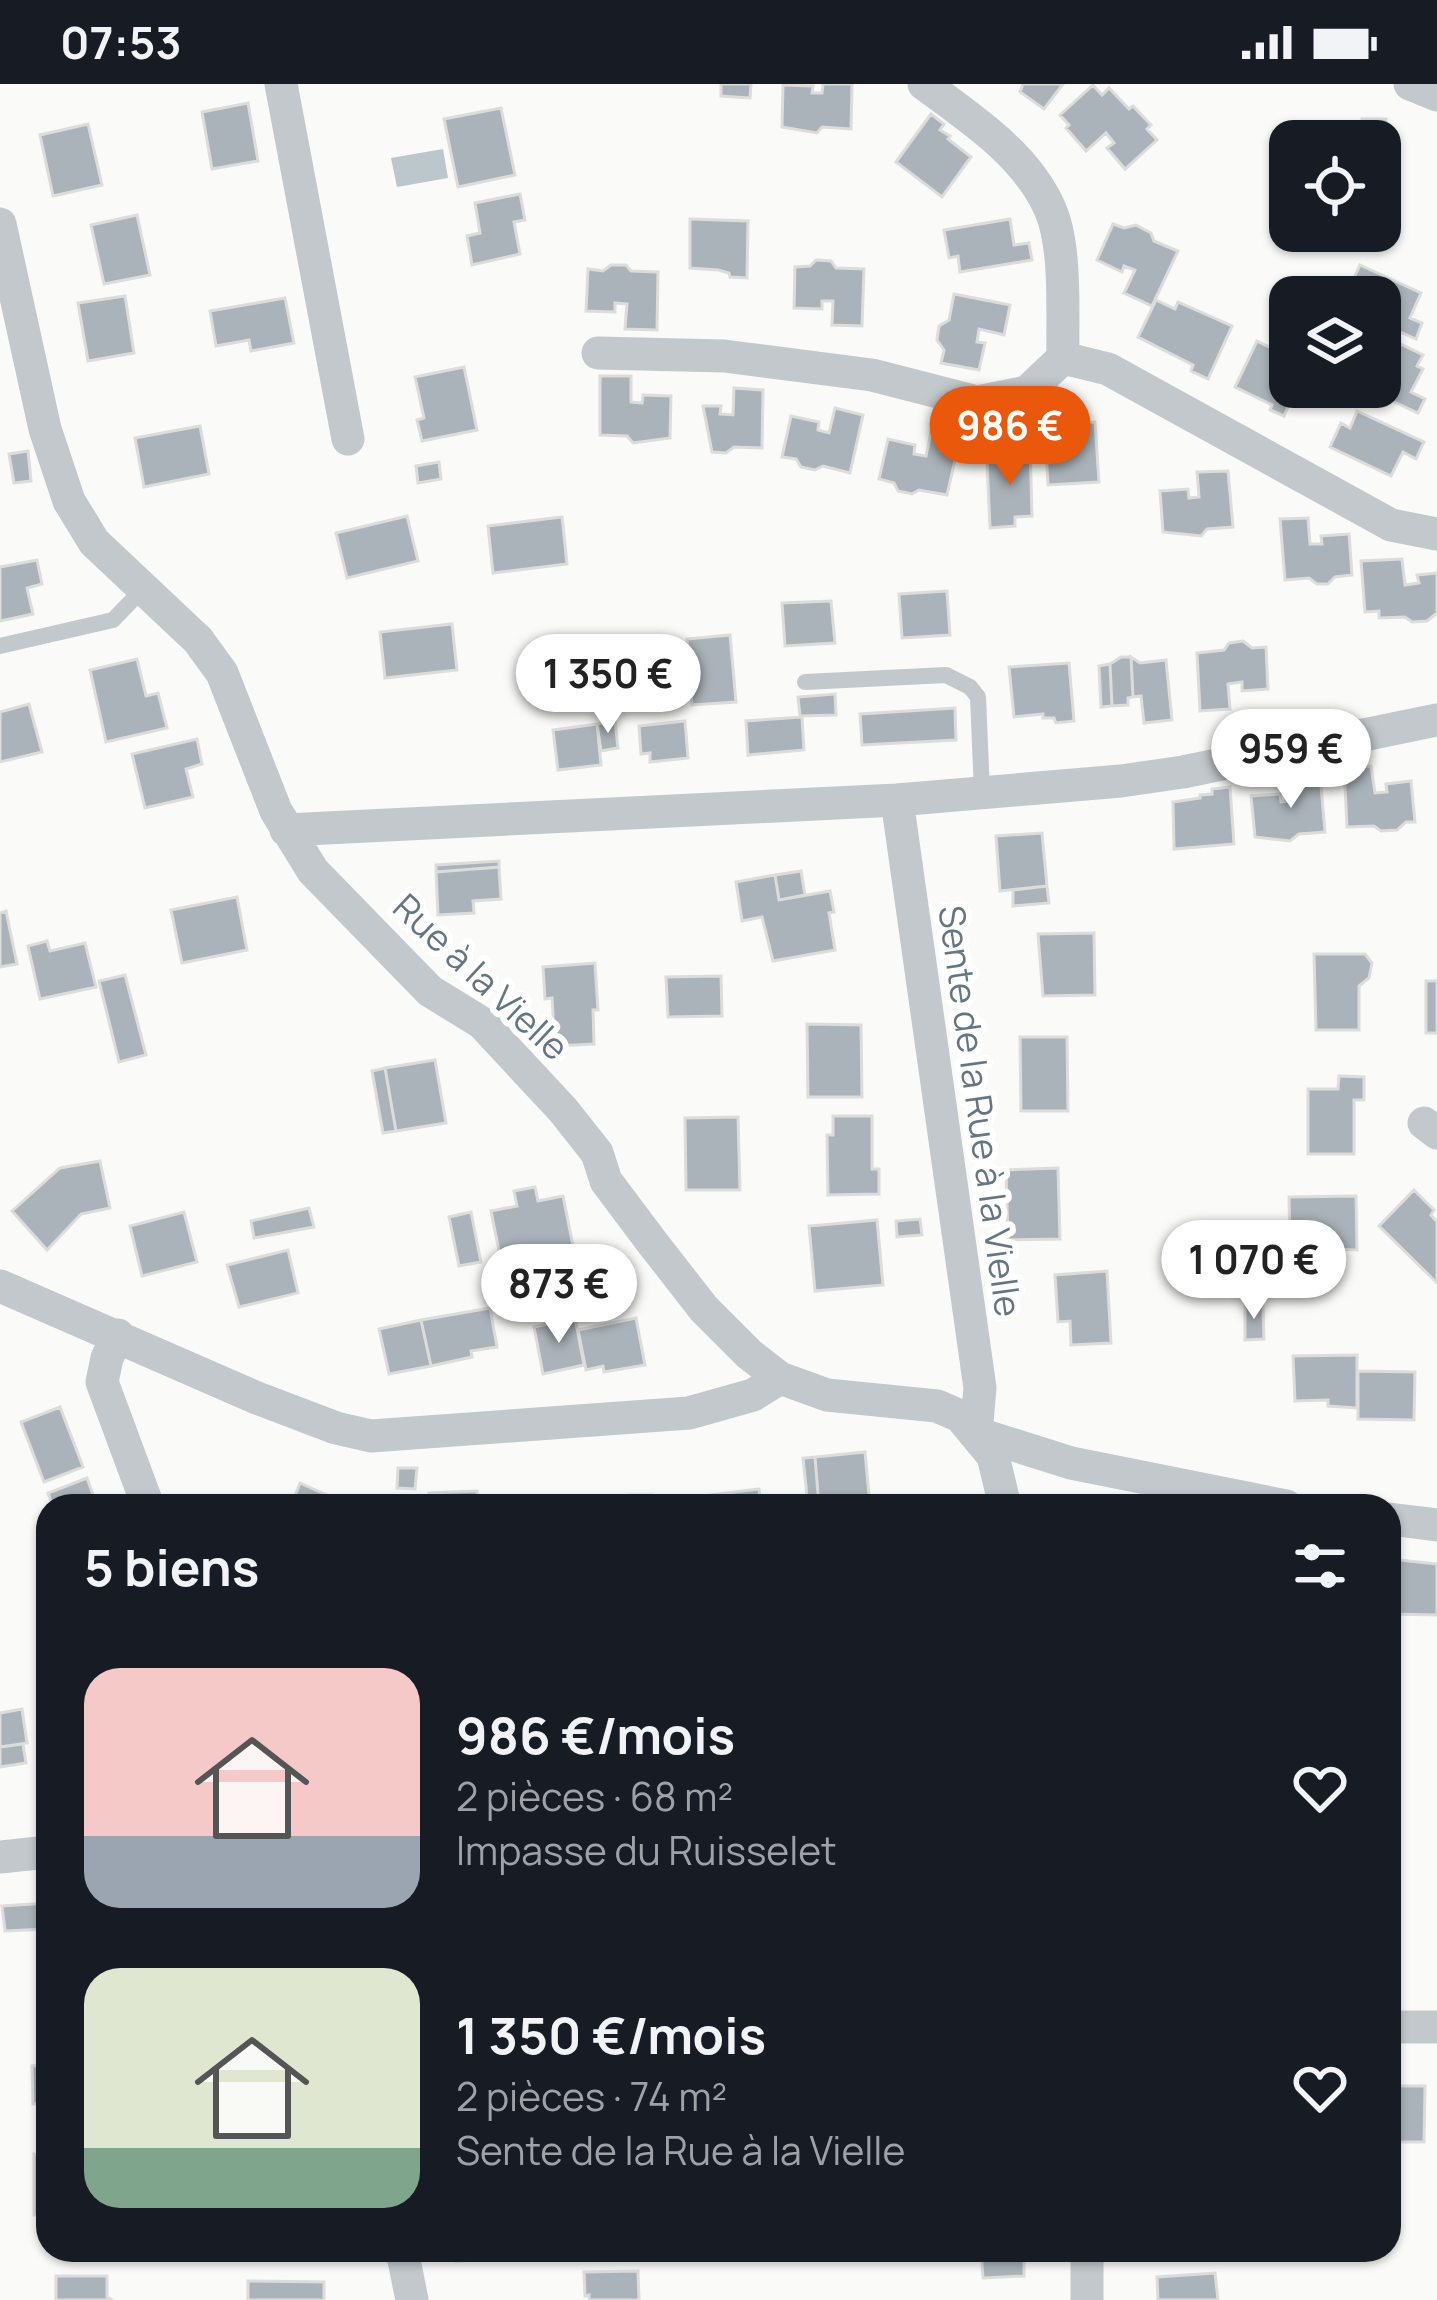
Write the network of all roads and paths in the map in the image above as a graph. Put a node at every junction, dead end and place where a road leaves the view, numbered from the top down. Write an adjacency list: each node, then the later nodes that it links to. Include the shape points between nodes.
1 (281, 84): 8 (street)
2 (924, 84): 7 (street, via 997,139 1051,210)
3 (1410, 84): 4 (street)
4 (1437, 94)
5 (0, 224): 10 (street, Rue à la Vielle, via 44,429 69,501 94,542)
6 (598, 352): 7 (street, via 724,356 872,375 977,402 1027,392)
7 (1064, 358): 9 (street, via 1108,369 1391,525)
8 (348, 439)
9 (1437, 534)
10 (142, 590): 11 (lane, via 113,620); 16 (street, Rue à la Vielle, via 222,673)
11 (0, 646)
12 (806, 682): 14 (lane, via 946,675 970,687 978,698)
13 (1437, 720): 14 (street, via 1183,772)
14 (982, 792): 15 (street)
15 (897, 800): 16 (street); 20 (street, Sente de la Rue à la Vielle, via 980,1388)
16 (286, 830): 19 (street, Rue à la Vielle, via 394,958 482,1023 563,1110 704,1309)
17 (0, 1286): 18 (street)
18 (118, 1335): 19 (street, via 257,1399 370,1436 689,1413 753,1395); 21 (street, via 102,1382)
19 (780, 1378): 20 (street, Rue à la Vielle, via 827,1395 937,1406)
20 (976, 1433): 22 (street, via 993,1456); 23 (street, Rue à la Vielle)
21 (144, 1494)
22 (1002, 1494)
23 (1227, 1494)
24 (1401, 1520): 25 (street)
25 (1437, 1525)
26 (36, 1853): 27 (street)
27 (0, 1857)
28 (1401, 2027): 29 (street)
29 (1437, 2027)
30 (404, 2262): 32 (street)
31 (1087, 2262): 33 (street)
32 (412, 2300)
33 (1087, 2300)

